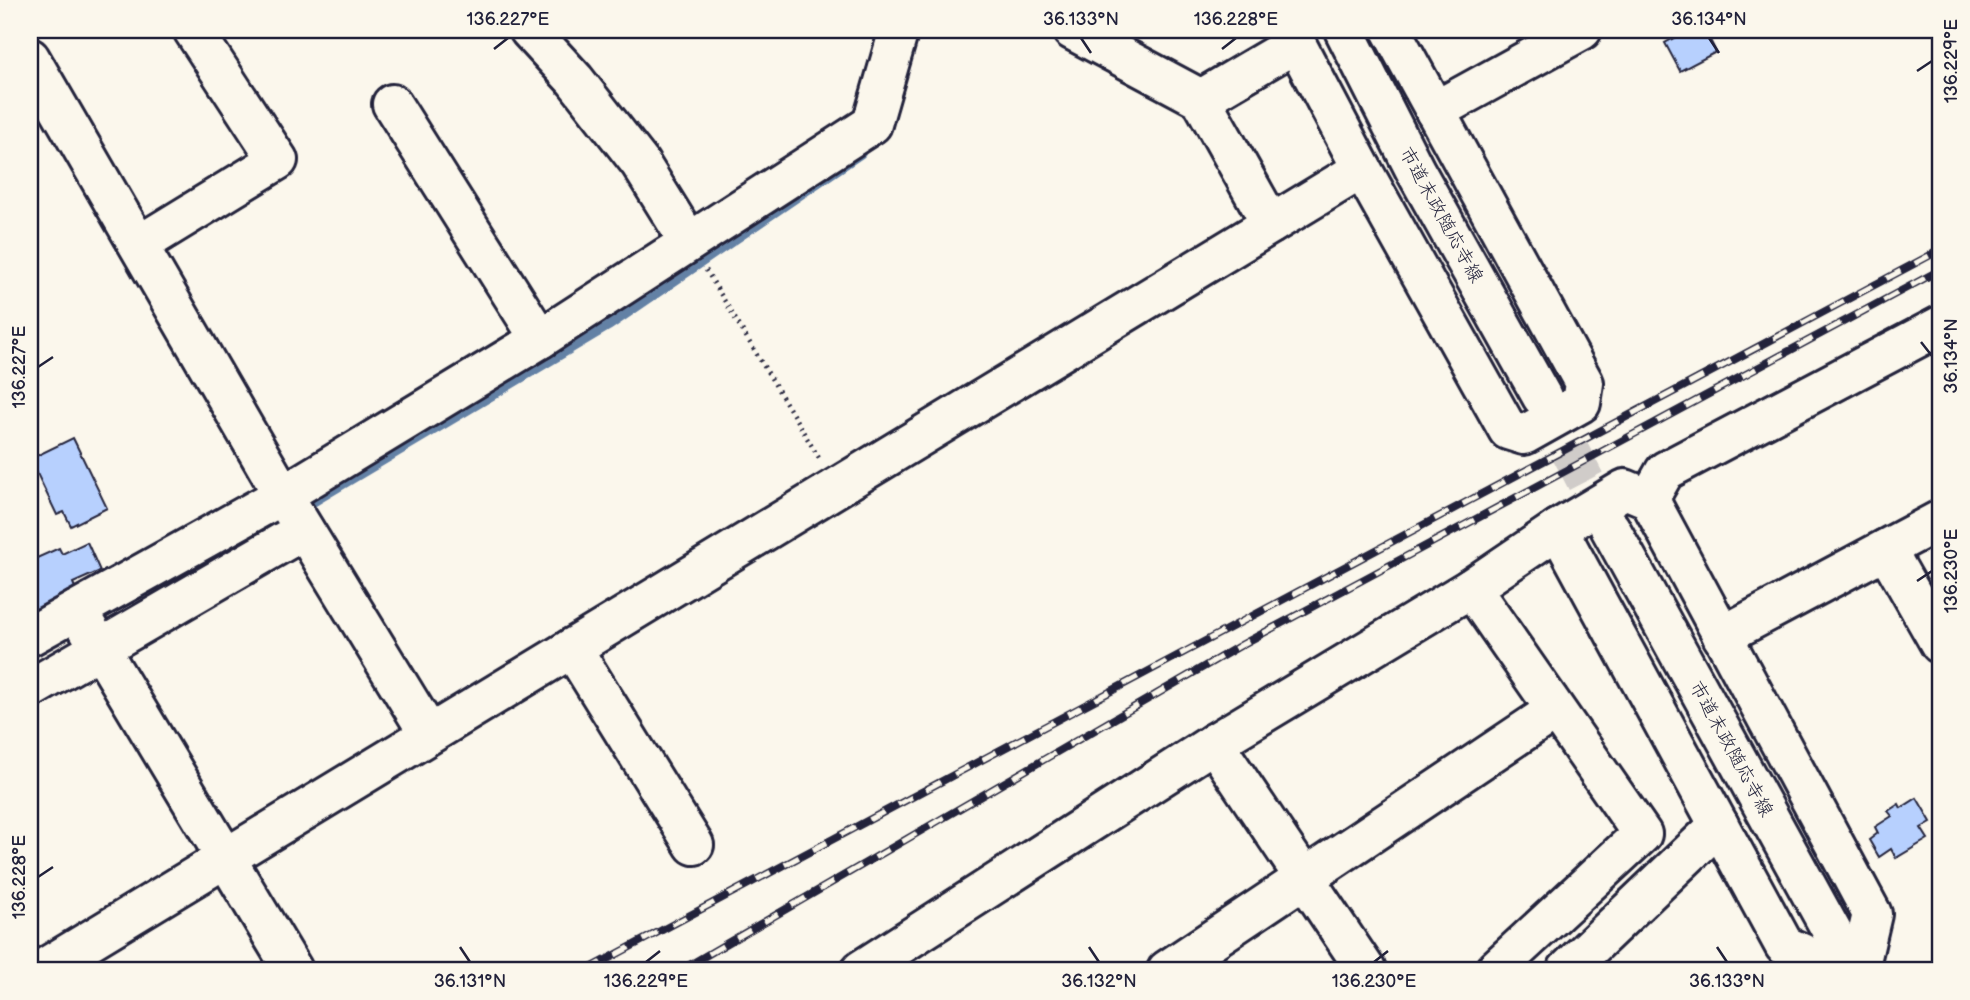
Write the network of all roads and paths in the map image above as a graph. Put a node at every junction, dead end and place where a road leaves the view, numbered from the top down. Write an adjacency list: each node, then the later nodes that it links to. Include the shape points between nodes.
1 (193, 30): 17 (street, via 278,160)
2 (529, 30): 16 (street, via 640,163)
3 (900, 30): 16 (street, via 872,124)
4 (1072, 30): 9 (street)
5 (1344, 30): 20 (street, 市道末政随応寺線, via 1415,170)
6 (1391, 30): 13 (street)
7 (1582, 30): 13 (street)
8 (1292, 36): 11 (street); 14 (street)
9 (1112, 42): 11 (street)
10 (30, 58): 17 (street)
11 (1200, 99): 15 (street)
12 (392, 104): 19 (street)
13 (1435, 111): 14 (street, via 1584,383 1581,403 1524,435 1508,430)
14 (1362, 169): 15 (street)
15 (1271, 224): 21 (street)
16 (689, 243): 19 (street); 21 (path)
17 (138, 245): 22 (street)
18 (1940, 326): 23 (street, via 1665,471)
19 (540, 339): 22 (street)
20 (1542, 397)
21 (837, 487): 34 (street)
22 (283, 495): 27 (street); 30 (street)
23 (1649, 499): 25 (street, via 1625,489); 32 (street)
24 (1940, 520): 28 (street)
25 (1558, 528): 29 (street); 40 (street)
26 (1610, 528): 52 (street, 市道末政随応寺線)
27 (304, 530): 35 (street); 38 (street)
28 (1886, 549): 32 (street); 33 (street)
29 (1471, 588): 37 (street); 39 (street)
30 (77, 610): 31 (street); 35 (street)
31 (30, 636)
32 (1723, 636): 53 (street, via 1872,914)
33 (1940, 644)
34 (572, 648): 38 (street); 41 (street)
35 (99, 649): 36 (street); 42 (street)
36 (30, 690)
37 (1554, 711): 43 (street); 49 (street, via 1642,834)
38 (429, 734): 42 (street)
39 (1214, 743): 43 (street); 46 (street)
40 (1719, 825): 50 (street); 51 (street, via 1784,945)
41 (694, 845)
42 (225, 858): 44 (street); 45 (street)
43 (1305, 877): 47 (street); 48 (street)
44 (41, 970)
45 (293, 970)
46 (861, 970)
47 (1167, 970)
48 (1366, 970)
49 (1494, 970)
50 (1567, 970)
51 (1839, 970)
52 (1853, 970)
53 (1859, 970)

